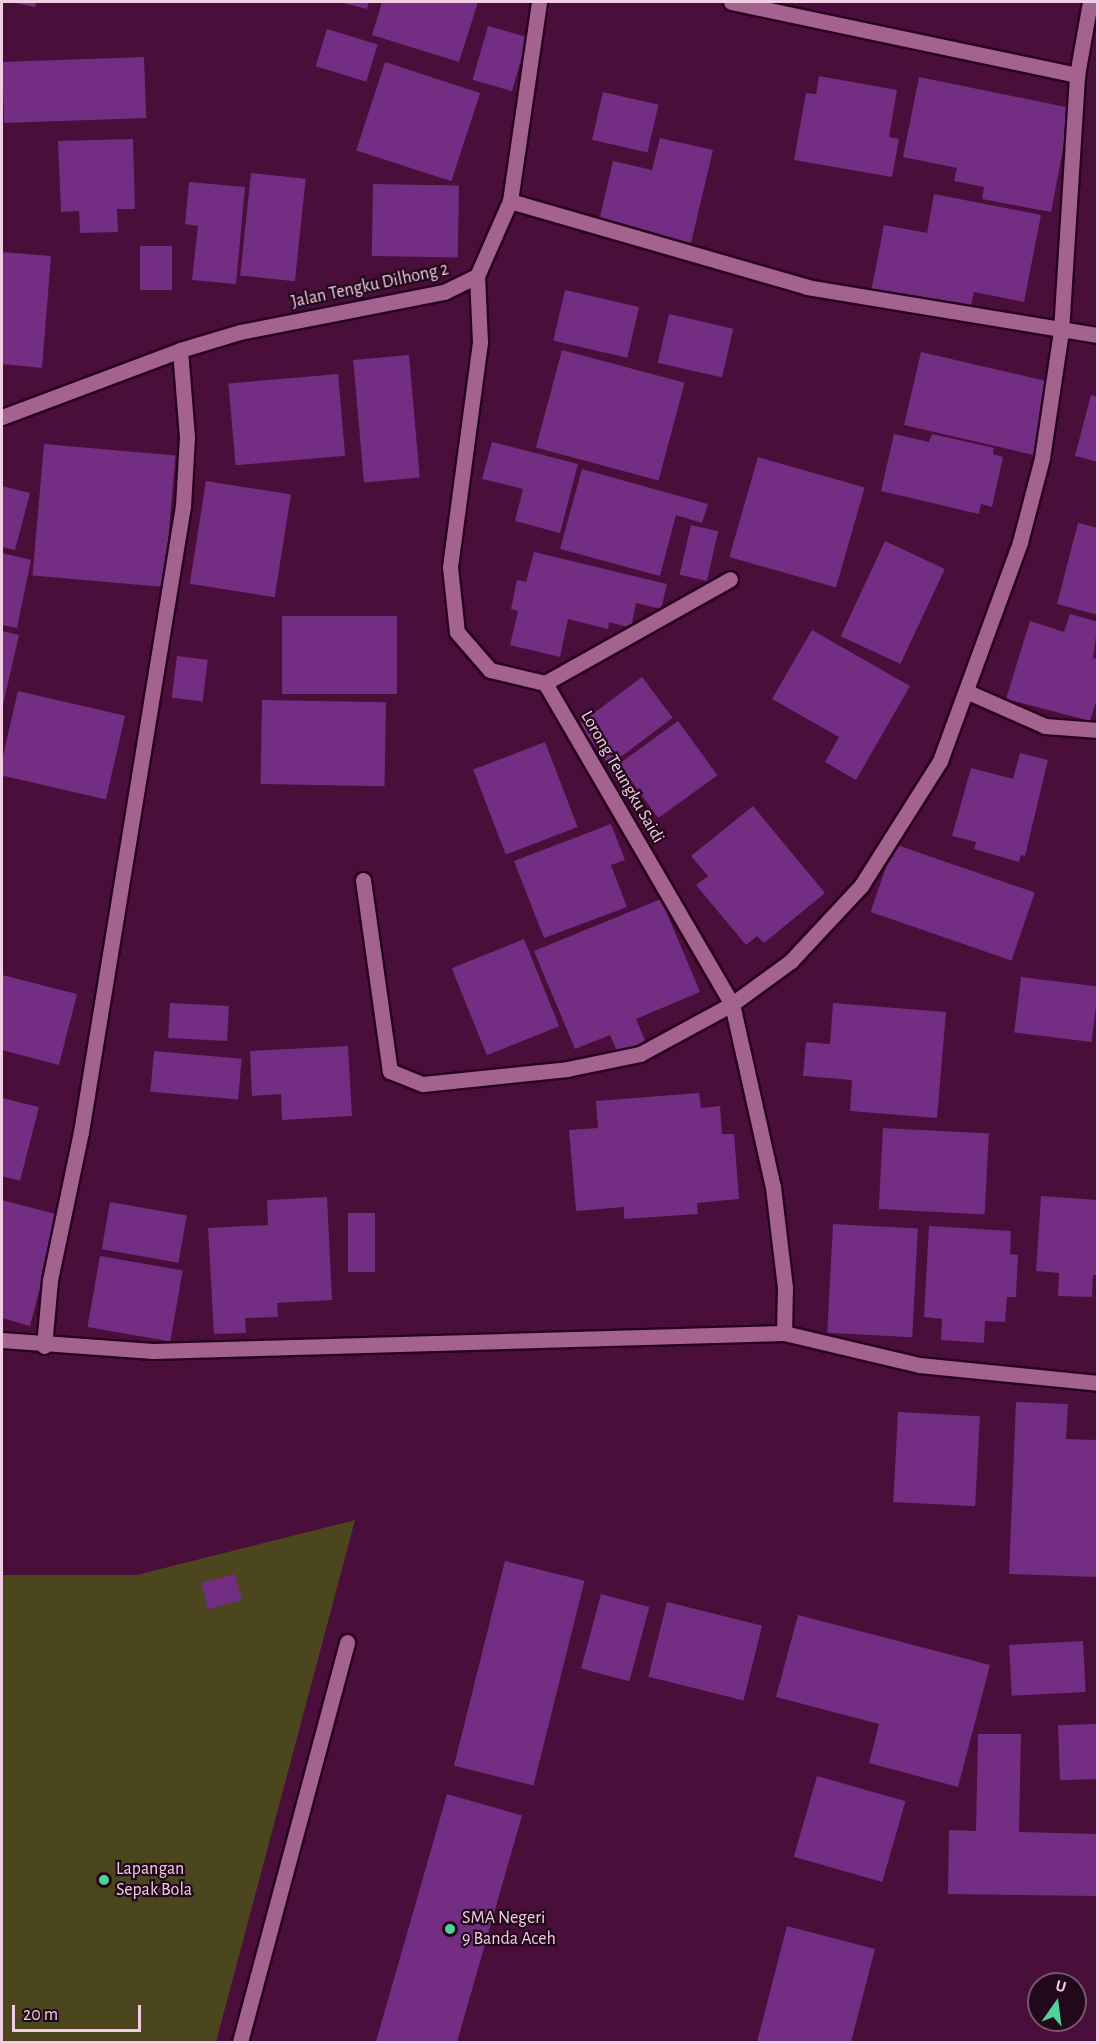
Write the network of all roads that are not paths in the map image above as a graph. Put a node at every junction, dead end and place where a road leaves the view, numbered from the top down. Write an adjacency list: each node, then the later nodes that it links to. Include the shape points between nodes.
1 (539, 2): 5 (street, Jalan Tengku Dilhong 2)
2 (731, 2): 4 (street)
3 (1090, 2): 4 (street)
4 (1077, 75): 7 (street)
5 (510, 201): 6 (street, Jalan Tengku Dilhong 2); 7 (street, via 807,287)
6 (477, 276): 9 (street, Jalan Tengku Dilhong 2, via 444,292 240,332); 12 (street, via 480,342 450,567 452,609 457,632 490,670)
7 (1061, 331): 8 (street); 13 (street, via 1042,458 1020,542)
8 (1098, 335)
9 (180, 350): 10 (street, Jalan Tengku Dilhong 2); 19 (street, via 187,437 183,506 81,1132 50,1280)
10 (2, 417)
11 (730, 579): 12 (street)
12 (545, 683): 16 (street, Lorong Teungku Saidi)
13 (968, 692): 14 (street, via 1045,726); 16 (street, via 940,761 861,886 791,961)
14 (1098, 730)
15 (363, 880): 16 (street, via 390,1071 411,1082 567,1070 640,1054)
16 (732, 1004): 17 (street, Lorong Teungku Saidi, via 773,1186 785,1287)
17 (784, 1333): 19 (street, via 153,1352); 20 (street, via 919,1365)
18 (2, 1340): 19 (street)
19 (44, 1346)
20 (1098, 1383)
21 (347, 1642): 22 (street)
22 (240, 2043)

